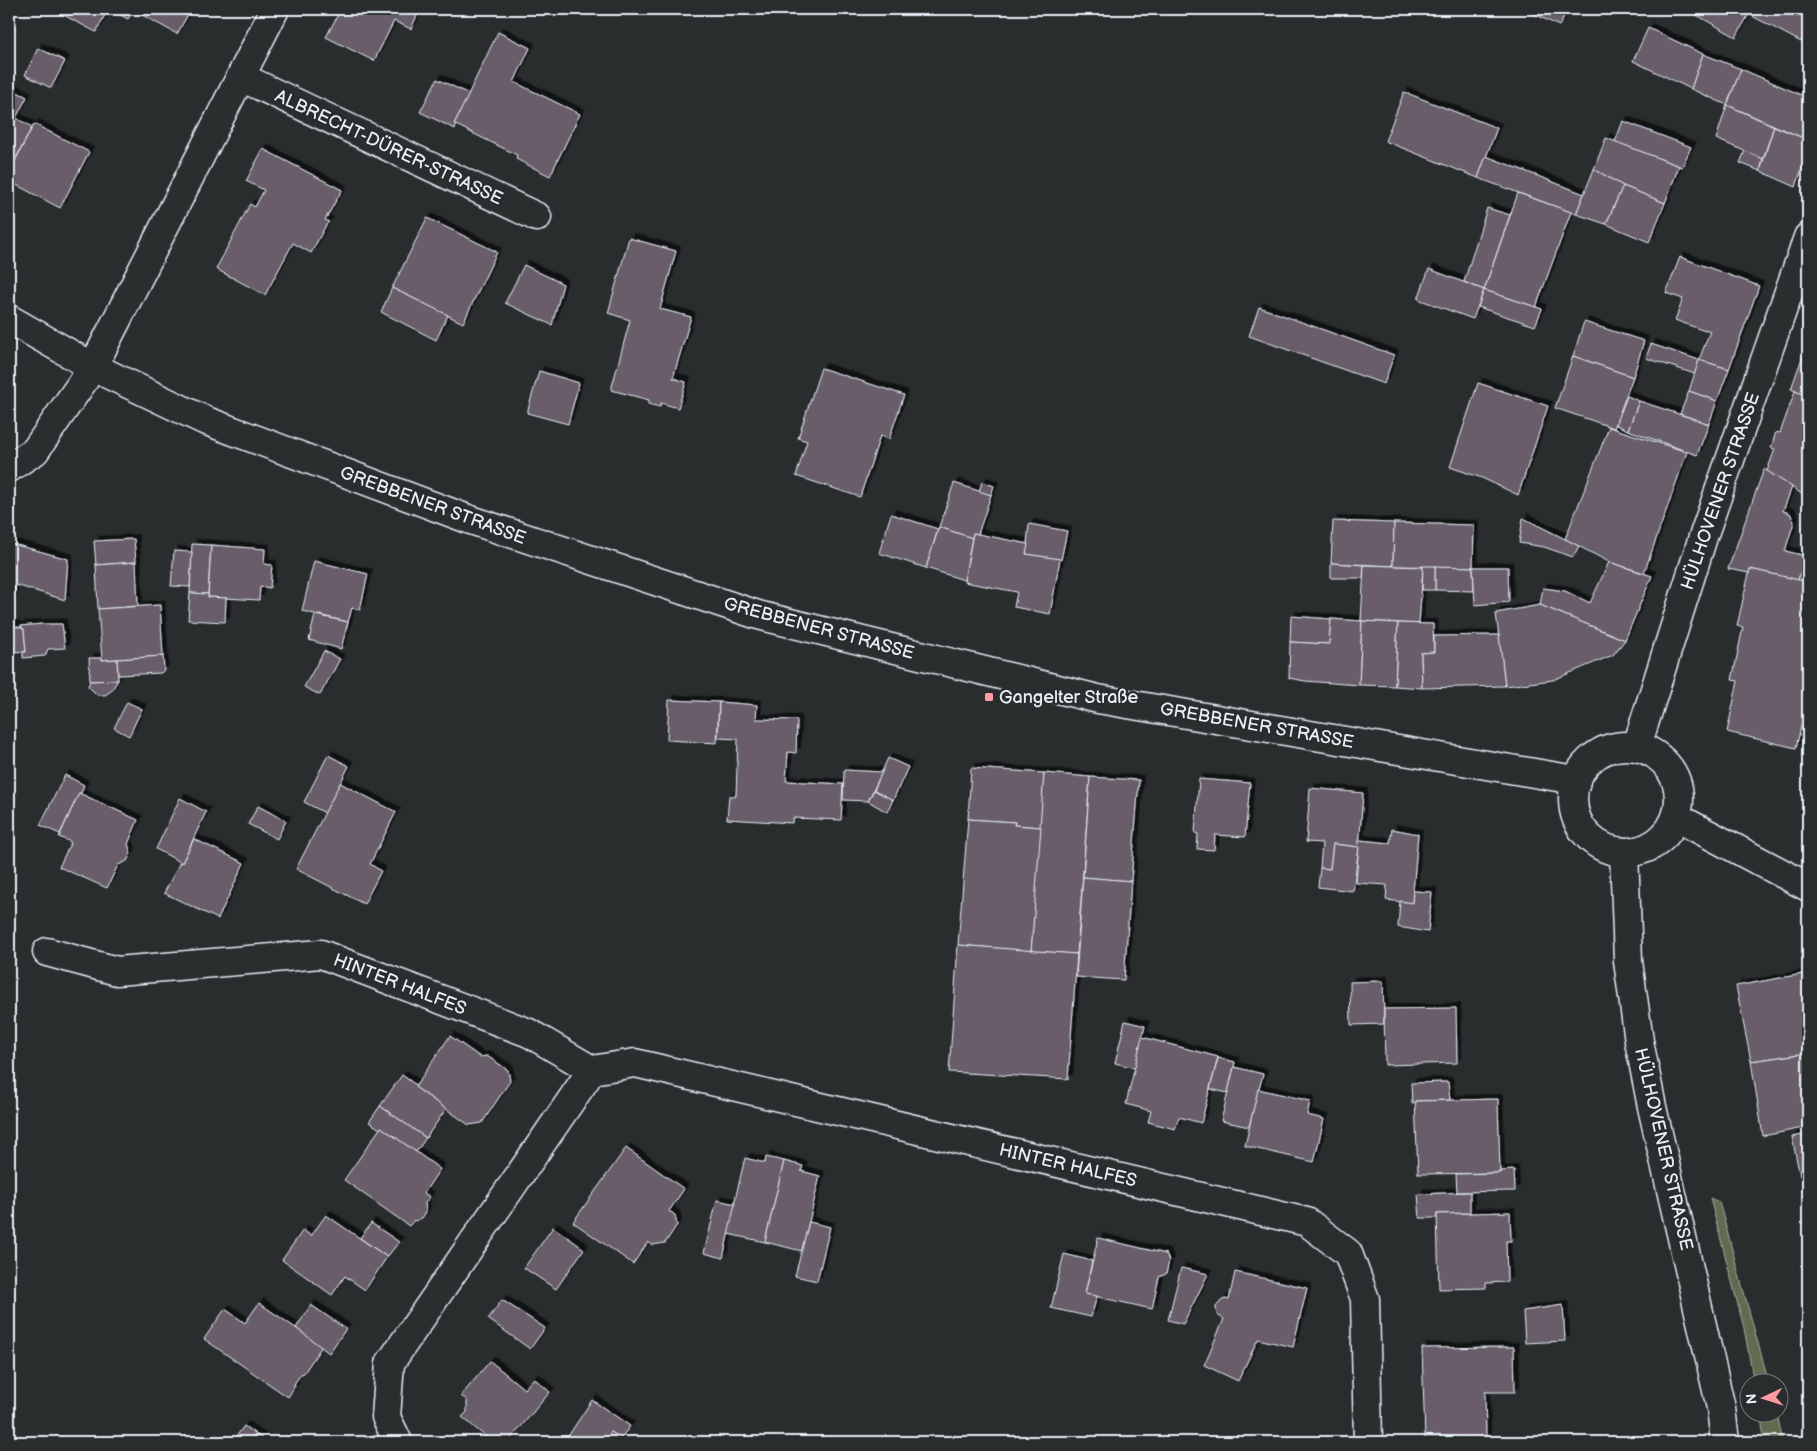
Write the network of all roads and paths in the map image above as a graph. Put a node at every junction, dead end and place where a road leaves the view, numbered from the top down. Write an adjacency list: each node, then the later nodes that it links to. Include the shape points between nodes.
1 (275, 9): 2 (street)
2 (240, 77): 3 (street, ALBRECHT-DÜRER-STRASSE); 6 (street)
3 (538, 217)
4 (1808, 237): 8 (street, HÜLHOVENER STRASSE, via 1703,537)
5 (9, 319): 6 (street, GREBBENER STRASSE)
6 (93, 367): 7 (street, via 35,451); 9 (street, GREBBENER STRASSE, via 204,420 450,512 758,615 1098,699)
7 (9, 468)
8 (1637, 746): 9 (street, via 1618,745 1600,752 1585,763); 10 (street, via 1663,760 1673,773 1678,787)
9 (1575, 780): 11 (street, via 1572,796 1574,813 1581,828 1607,849)
10 (1676, 817): 11 (street, via 1668,832 1655,844); 12 (street)
11 (1624, 852): 17 (street, HÜLHOVENER STRASSE, via 1628,961 1639,1041)
12 (1808, 887)
13 (48, 952): 14 (street, HINTER HALFES, via 117,971 321,954 529,1033)
14 (592, 1070): 15 (street, via 390,1364 386,1417); 16 (street, HINTER HALFES, via 635,1063 1307,1222 1348,1253 1365,1299)
15 (398, 1442)
16 (1368, 1442)
17 (1726, 1442)

